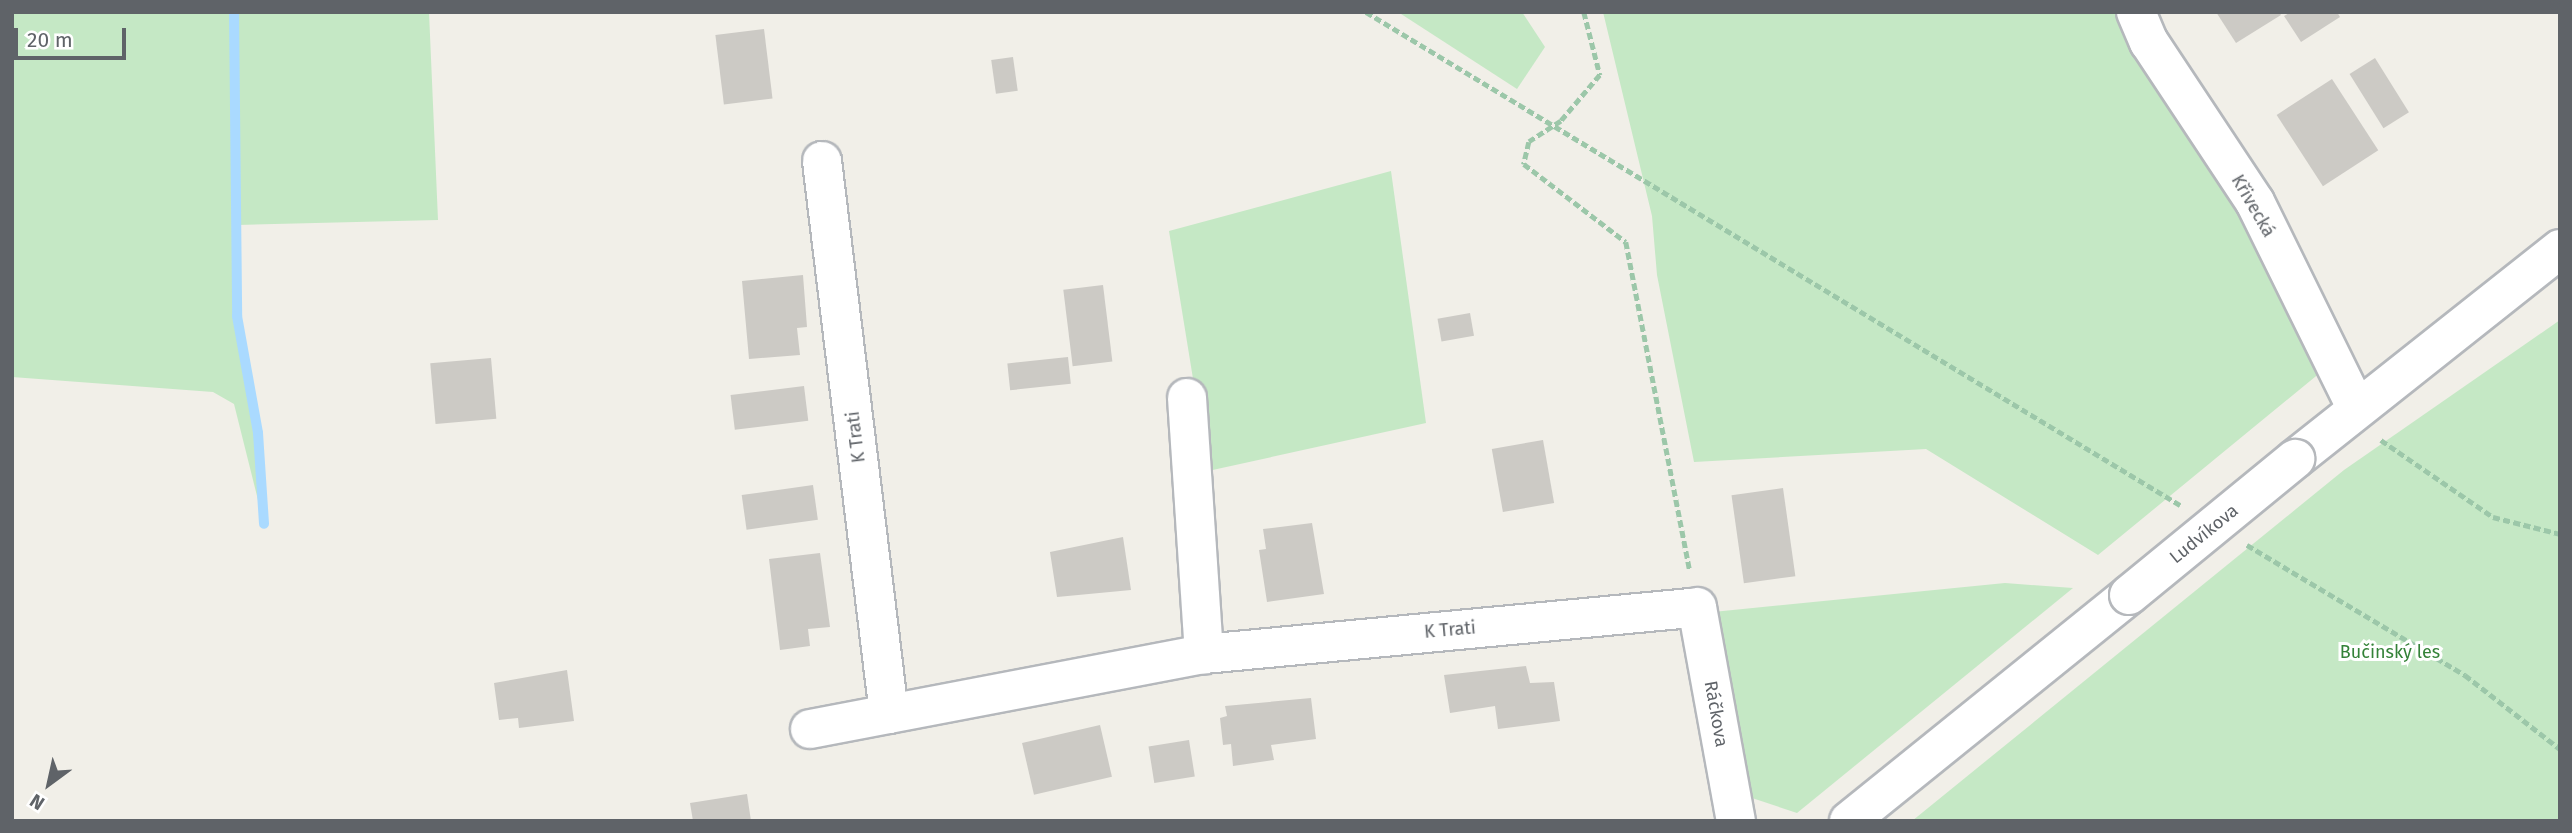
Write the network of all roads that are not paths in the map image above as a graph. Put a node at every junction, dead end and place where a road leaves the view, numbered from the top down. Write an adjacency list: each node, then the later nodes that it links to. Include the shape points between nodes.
1 (2136, 12): 5 (street, Křivecká, via 2149,42 2255,202)
2 (822, 161): 8 (street, K Trati)
3 (2560, 249): 5 (street, Ludvíkova)
4 (1188, 398): 7 (street)
5 (2356, 407): 11 (street, Ludvíkova, bridge)
6 (1697, 607): 7 (street, K Trati); 10 (street, Ráčkova)
7 (1204, 654): 8 (street, K Trati)
8 (889, 714): 9 (street, K Trati)
9 (810, 729)
10 (1736, 821)
11 (1849, 821)

